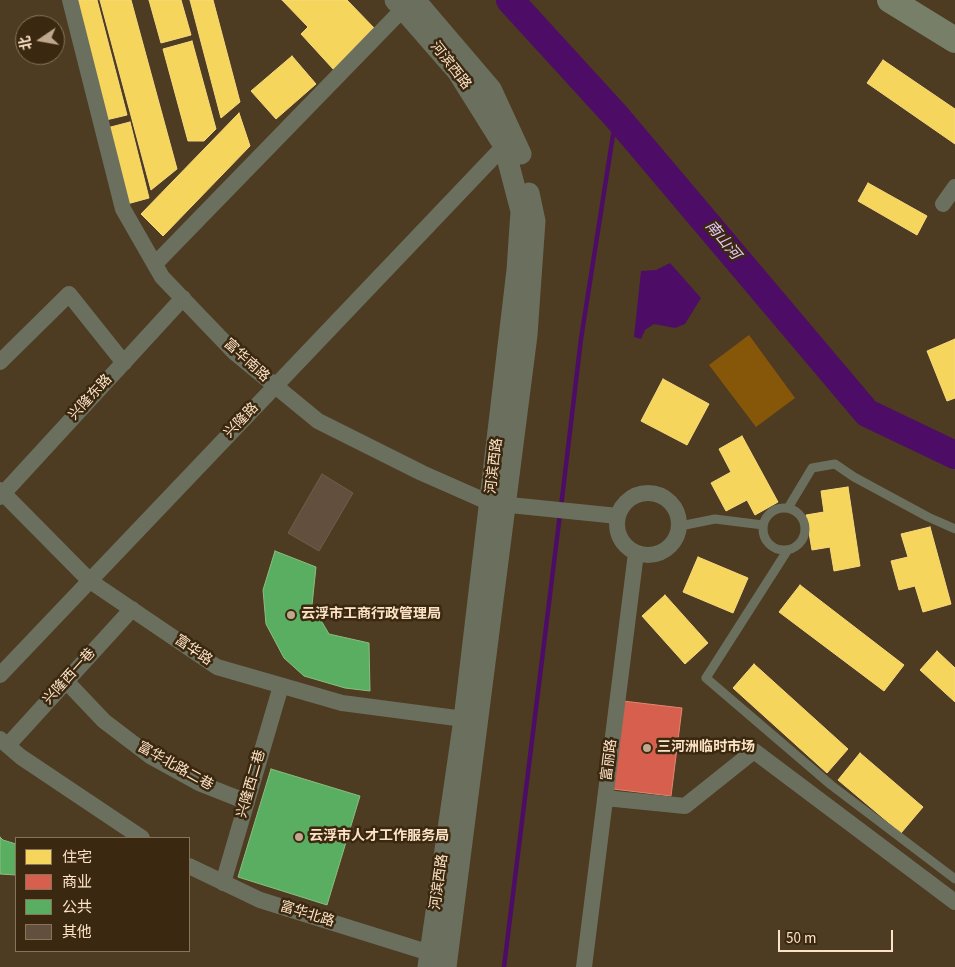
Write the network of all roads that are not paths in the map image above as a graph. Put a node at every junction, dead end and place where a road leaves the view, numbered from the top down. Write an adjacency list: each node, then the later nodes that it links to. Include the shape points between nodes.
1 (70, 0): 8 (street, 富华南路, via 123,209)
2 (890, 0): 4 (main road)
3 (404, 3): 5 (street, 河滨西路, via 457,71); 8 (street); 14 (street, 河滨西路, via 491,89 519,146 535,221 527,335)
4 (955, 40)
5 (504, 146): 12 (street, 兴隆路); 14 (street, 河滨西路, via 520,211)
6 (955, 187): 7 (street)
7 (943, 204)
8 (155, 264): 9 (street, 富华南路, via 162,277)
9 (183, 298): 11 (street, 兴隆东路); 12 (street, 富华南路, via 234,352)
10 (0, 362): 11 (street, via 69,294)
11 (124, 363): 13 (street, 兴隆东路)
12 (275, 386): 14 (street, 富华南路, via 318,421 422,473); 22 (street, 兴隆路)
13 (1, 494): 22 (street, 富华路)
14 (506, 504): 16 (street, 富华南路); 27 (street, 河滨西路); 37 (street, 河滨西路)
15 (788, 508): 17 (lane, via 772,512); 19 (lane, via 812,468 835,464); 20 (lane, via 802,518 806,530 801,543)
16 (618, 516): 18 (street, via 622,506 632,497 650,493 670,502); 21 (street, via 617,528 622,541)
17 (763, 525): 18 (lane, via 715,518); 20 (lane, via 767,542 775,549)
18 (680, 526): 21 (street, via 674,542 663,552 648,556)
19 (955, 529)
20 (787, 551): 33 (lane, via 706,678 831,785)
21 (636, 553): 29 (street, 富丽路)
22 (90, 581): 23 (street, 富华路); 24 (street, 兴隆路)
23 (132, 609): 25 (street, 兴隆西一巷); 26 (street, 富华路, via 217,667)
24 (0, 675)
25 (66, 681): 28 (street, 兴隆西一巷); 30 (street, 富华北路二巷, via 104,721 150,756 199,783)
26 (281, 686): 27 (street, 富华路, via 342,703); 30 (street, 兴隆西二巷)
27 (464, 720): 36 (street, 河滨西路)
28 (4, 742): 31 (street, via 21,757)
29 (605, 798): 35 (street, via 685,806 754,751); 38 (street, 富丽路)
30 (247, 802): 34 (street, 兴隆西二巷)
31 (141, 837)
32 (190, 866): 34 (street, 富华北路)
33 (955, 879)
34 (223, 883): 36 (street, 富华北路, via 260,900)
35 (955, 902)
36 (429, 960)
37 (446, 967)
38 (584, 967)

